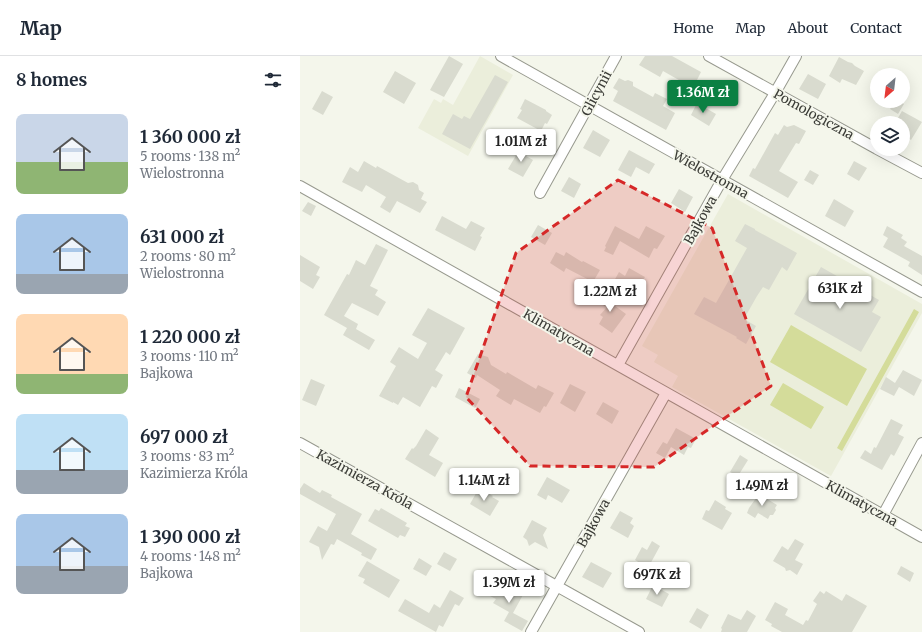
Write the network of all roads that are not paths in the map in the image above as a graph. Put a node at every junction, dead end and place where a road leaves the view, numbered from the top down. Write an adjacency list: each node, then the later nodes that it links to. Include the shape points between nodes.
1 (501, 56): 6 (street, Wielostronna)
2 (616, 56): 6 (street, Glicynii)
3 (709, 56): 5 (street, Pomologiczna)
4 (796, 56): 5 (street, Bajkowa)
5 (775, 93): 7 (street, Pomologiczna); 10 (street, Bajkowa)
6 (590, 106): 10 (street, Wielostronna); 12 (street, Glicynii)
7 (870, 145)
8 (890, 156): 9 (street, Pomologiczna)
9 (922, 173)
10 (722, 180): 13 (street, Wielostronna); 14 (street, Bajkowa)
11 (300, 186): 14 (street, Klimatyczna)
12 (540, 193)
13 (922, 292)
14 (618, 365): 15 (street, Klimatyczna)
15 (666, 393): 18 (street, Klimatyczna); 20 (street, Bajkowa)
16 (300, 443): 20 (street, Kazimierza Króla)
17 (922, 443): 18 (street)
18 (883, 515): 19 (street, Klimatyczna)
19 (922, 537)
20 (557, 586): 21 (street, Bajkowa); 22 (street, Kazimierza Króla)
21 (531, 632)
22 (639, 632)

